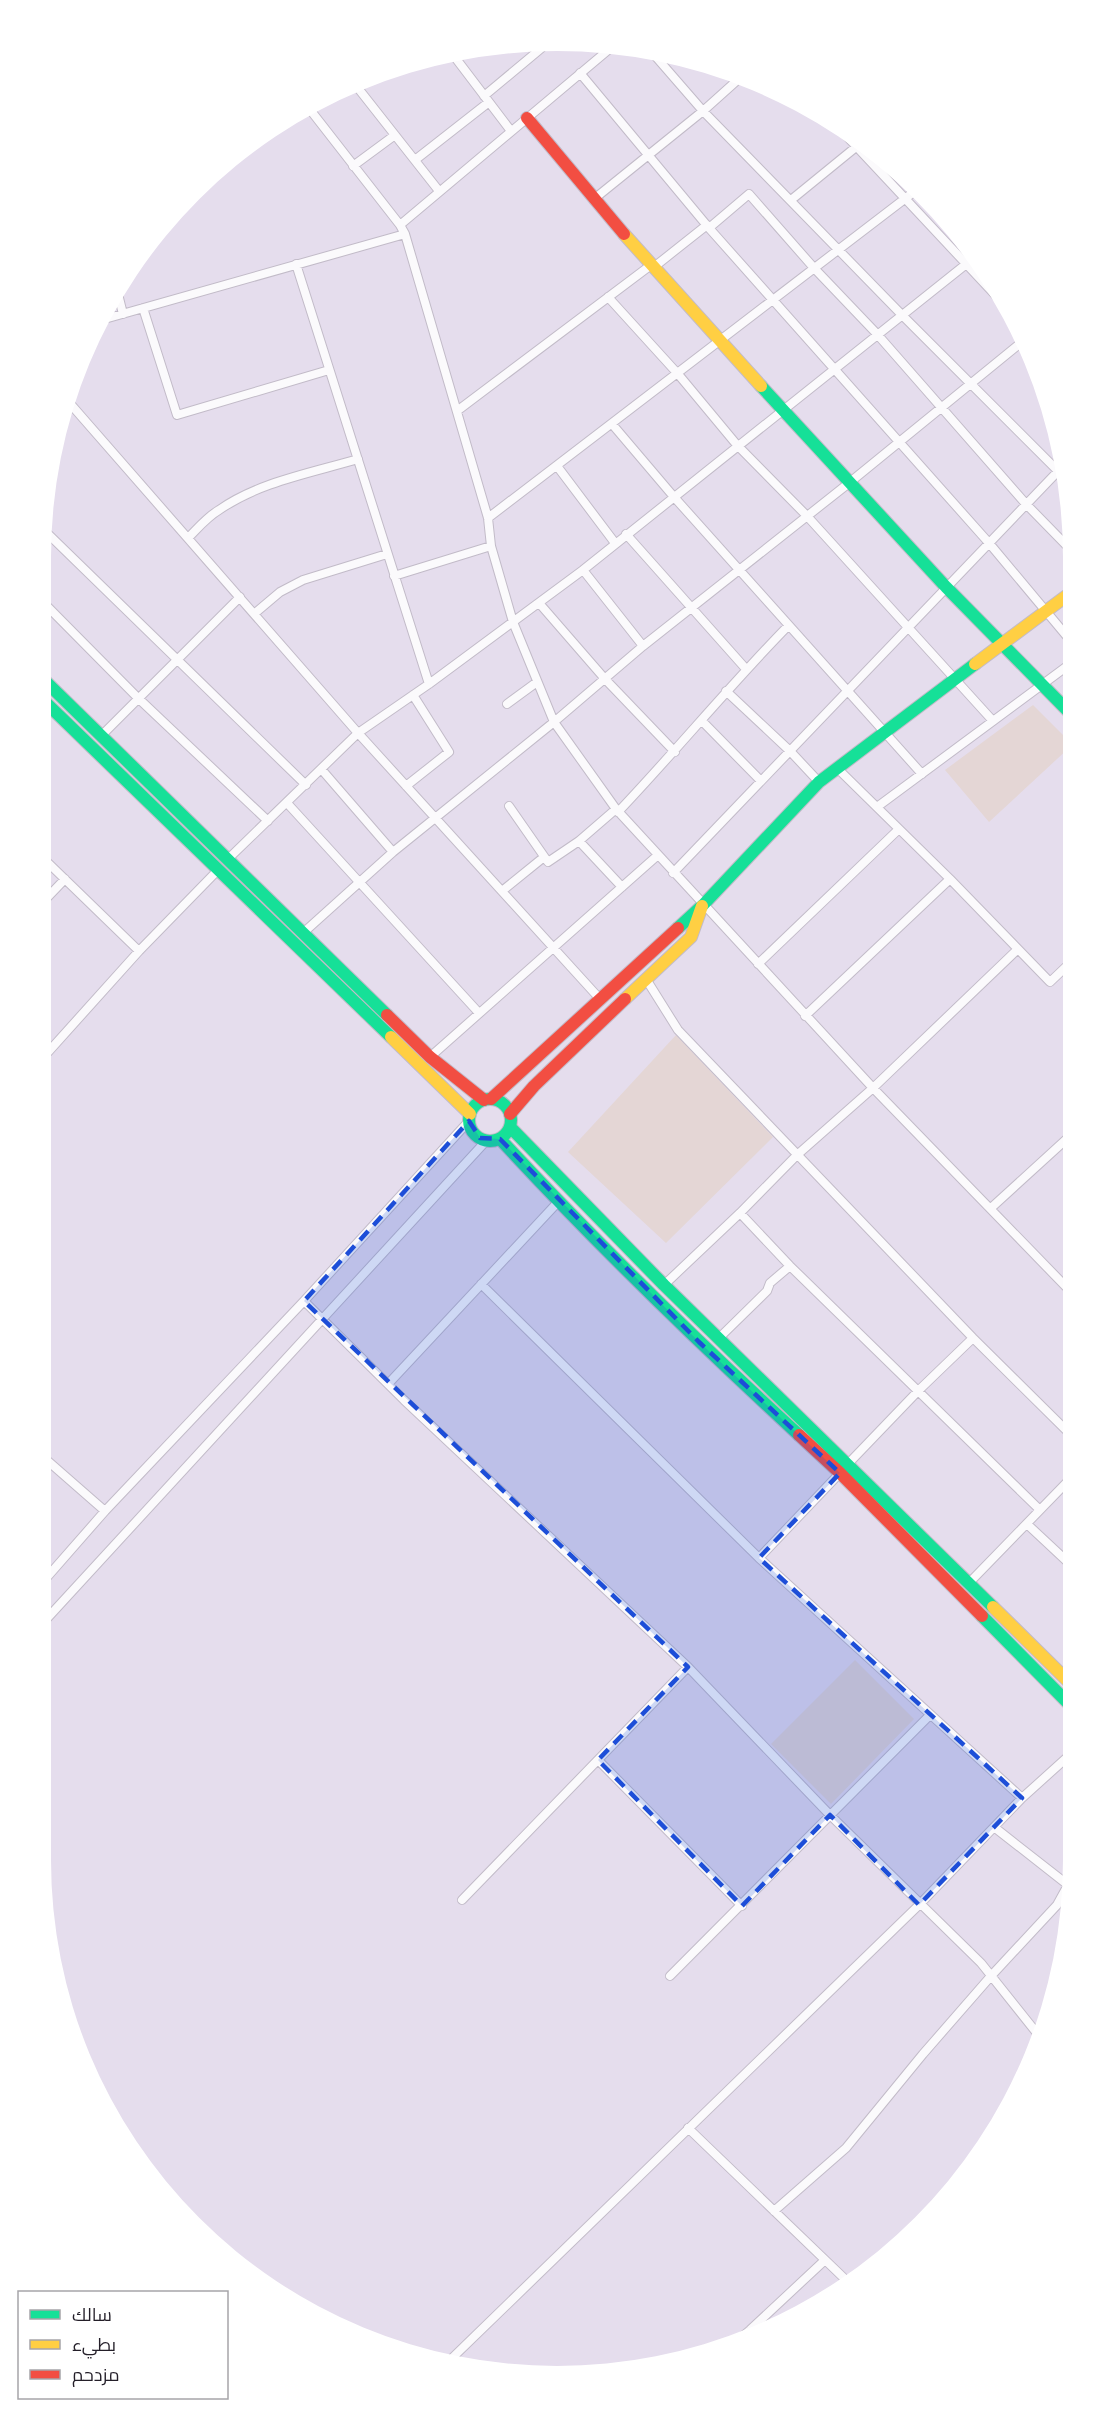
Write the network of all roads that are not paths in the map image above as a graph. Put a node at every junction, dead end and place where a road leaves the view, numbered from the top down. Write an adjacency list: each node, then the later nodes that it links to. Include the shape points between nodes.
1 (539, 52): 8 (street)
2 (604, 53): 5 (street)
3 (458, 61): 8 (street)
4 (660, 62): 9 (street)
5 (580, 74): 11 (street); 16 (street)
6 (734, 83): 9 (street)
7 (360, 91): 13 (street)
8 (487, 99): 12 (street); 17 (street)
9 (703, 111): 16 (street); 23 (street)
10 (313, 114): 18 (street)
11 (527, 118): 12 (street); 21 (street)
12 (511, 131): 19 (street)
13 (395, 135): 17 (street); 18 (street)
14 (855, 148): 23 (street)
15 (863, 154): 22 (street)
16 (650, 155): 21 (street); 25 (street)
17 (415, 160): 19 (street)
18 (353, 166): 24 (street)
19 (439, 191): 24 (street)
20 (910, 194): 22 (street)
21 (594, 199): 30 (street)
22 (904, 199): 27 (street); 29 (street)
23 (791, 200): 27 (street)
24 (400, 225): 26 (street)
25 (708, 227): 30 (street); 31 (street, via 749,194); 34 (street)
26 (405, 234): 28 (street); 50 (street)
27 (840, 250): 31 (street); 38 (street)
28 (296, 264): 36 (street); 44 (street)
29 (966, 264): 32 (street); 38 (street)
30 (653, 266): 33 (street); 41 (street)
31 (814, 268): 34 (street); 40 (street)
32 (979, 278)
33 (608, 297): 45 (street); 50 (street)
34 (773, 300): 41 (street); 43 (street)
35 (120, 302): 37 (street)
36 (143, 308): 37 (street); 44 (street, via 177,415)
37 (123, 314): 39 (street)
38 (902, 315): 40 (street); 46 (street)
39 (112, 317)
40 (877, 334): 43 (street); 48 (street)
41 (721, 339): 45 (street); 49 (street)
42 (1017, 346): 46 (street)
43 (834, 369): 49 (street); 52 (street)
44 (329, 370): 54 (street)
45 (678, 374): 51 (street); 53 (street)
46 (970, 384): 48 (street); 55 (street)
47 (74, 407): 65 (street)
48 (941, 408): 52 (street); 60 (street)
49 (783, 409): 53 (street); 58 (street)
50 (457, 411): 62 (street)
51 (612, 424): 56 (street); 59 (street)
52 (897, 442): 58 (street); 68 (street)
53 (737, 445): 59 (street); 61 (street)
54 (357, 459): 65 (street, via 240,496); 70 (street)
55 (1054, 463)
56 (557, 466): 62 (street); 67 (street)
57 (1056, 473): 60 (street)
58 (849, 483): 61 (street); 74 (street)
59 (674, 498): 63 (street); 71 (street)
60 (1026, 504): 66 (street); 68 (street)
61 (807, 516): 71 (street); 84 (street)
62 (488, 519): 69 (street)
63 (626, 534): 67 (street); 78 (street)
64 (52, 537): 88 (street)
65 (188, 538): 75 (street)
66 (1063, 541)
67 (615, 543): 72 (street)
68 (988, 543): 74 (street); 79 (street)
69 (491, 546): 73 (street); 82 (street)
70 (387, 554): 73 (street); 81 (street, via 303,580 280,592)
71 (740, 569): 78 (street); 83 (street)
72 (583, 570): 77 (street); 87 (street)
73 (394, 576): 94 (street)
74 (945, 587): 84 (street); 86 (street)
75 (240, 597): 81 (street); 88 (street)
76 (1063, 598): 79 (street)
77 (539, 603): 82 (street); 91 (street)
78 (691, 608): 87 (street); 89 (street)
79 (1047, 610): 85 (street); 86 (street)
80 (51, 611): 100 (street)
81 (254, 614): 107 (street)
82 (513, 622): 93 (street); 94 (street)
83 (788, 626): 89 (street); 98 (street)
84 (908, 627): 92 (street); 98 (street)
85 (1063, 631)
86 (1003, 644): 92 (street); 95 (street)
87 (643, 645): 91 (street)
88 (176, 659): 100 (street); 117 (street)
89 (746, 669): 97 (street)
90 (1063, 669): 95 (street)
91 (605, 679): 106 (street); 111 (street)
92 (956, 679): 105 (street); 108 (street)
93 (537, 682): 101 (street); 106 (street)
94 (429, 684): 99 (street)
95 (1042, 684): 102 (street); 105 (street)
96 (51, 688): 109 (street)
97 (726, 691): 104 (street); 110 (street)
98 (847, 692): 108 (street); 110 (street)
99 (413, 695): 107 (street); 118 (street, via 449,752)
100 (138, 698): 109 (street); 124 (street)
101 (507, 704)
102 (1063, 706)
103 (51, 708): 130 (street)
104 (702, 721): 111 (street); 115 (street)
105 (993, 721): 114 (street)
106 (554, 722): 122 (street); 123 (street)
107 (358, 733): 113 (street); 118 (street)
108 (884, 733): 112 (street); 114 (street)
109 (101, 736): 130 (street)
110 (790, 751): 115 (street); 116 (street)
111 (675, 752): 122 (street)
112 (837, 768): 116 (street); 121 (street)
113 (322, 770): 117 (street); 127 (street)
114 (922, 774): 121 (street)
115 (761, 781): 132 (street)
116 (819, 782): 139 (street)
117 (306, 785): 119 (street)
118 (406, 786): 123 (street)
119 (287, 803): 124 (street); 135 (street)
120 (509, 806): 129 (street)
121 (877, 807): 125 (street)
122 (617, 810): 126 (street); 128 (street)
123 (435, 818): 127 (street); 137 (street)
124 (268, 821): 130 (street)
125 (899, 830): 134 (street); 144 (street)
126 (579, 841): 129 (street, via 549,862); 136 (street)
127 (393, 852): 135 (street)
128 (658, 855): 132 (street); 136 (street)
129 (544, 857): 137 (street)
130 (223, 865): 140 (street); 143 (street); 155 (street)
131 (51, 866): 133 (street)
132 (674, 873): 139 (street)
133 (65, 879): 138 (street); 143 (street)
134 (950, 879): 142 (street); 149 (street)
135 (359, 882): 140 (street); 148 (street)
136 (622, 887): 141 (street)
137 (502, 891): 141 (street)
138 (51, 893)
139 (703, 905): 144 (street); 146 (street, via 691,937); 147 (street)
140 (303, 933): 151 (street)
141 (553, 948): 147 (street); 148 (street)
142 (1018, 949): 145 (street, via 1050,982); 152 (street)
143 (139, 951): 150 (street)
144 (758, 964): 149 (street)
145 (1063, 970)
146 (646, 980): 154 (street, via 534,1086); 160 (street, via 678,1030)
147 (600, 999): 153 (street)
148 (479, 1013): 151 (street)
149 (805, 1016): 152 (street)
150 (51, 1048)
151 (430, 1057): 153 (street)
152 (873, 1088): 160 (street); 162 (street)
153 (487, 1100): 154 (street, via 503,1103); 155 (street, via 473,1108)
154 (510, 1114): 156 (street)
155 (470, 1118): 158 (street, via 474,1134); 168 (street)
156 (510, 1127): 157 (street); 167 (street)
157 (500, 1139): 158 (street); 161 (street)
158 (486, 1141): 169 (street)
159 (1063, 1142): 162 (street)
160 (797, 1155): 163 (street); 171 (street)
161 (558, 1202): 165 (street); 176 (street, via 699,1342)
162 (991, 1208): 166 (street)
163 (740, 1213): 164 (street); 167 (street)
164 (790, 1266): 170 (street); 173 (street)
165 (481, 1284): 172 (street); 181 (street)
166 (1063, 1284)
167 (664, 1285): 170 (street)
168 (304, 1301): 169 (street); 179 (street)
169 (321, 1318): 172 (street); 185 (street)
170 (719, 1338): 176 (street)
171 (974, 1338): 173 (street); 174 (street)
172 (389, 1383): 186 (street)
173 (919, 1390): 176 (street); 178 (street)
174 (1063, 1427)
175 (51, 1464): 179 (street)
176 (843, 1469): 181 (street); 184 (street); 188 (street)
177 (1063, 1486): 178 (street)
178 (1040, 1510): 180 (street)
179 (105, 1511): 183 (street)
180 (1027, 1524): 182 (street); 184 (street)
181 (759, 1558): 189 (street)
182 (1063, 1558)
183 (51, 1572)
184 (968, 1584): 187 (street)
185 (51, 1613)
186 (688, 1666): 190 (street); 193 (street)
187 (1063, 1676)
188 (1063, 1698)
189 (930, 1715): 192 (street); 193 (street)
190 (598, 1760): 197 (street); 199 (street)
191 (1063, 1761): 192 (street)
192 (1022, 1798): 194 (street)
193 (830, 1815): 198 (street); 199 (street)
194 (994, 1827): 195 (street); 198 (street)
195 (1062, 1881)
196 (1062, 1896): 201 (street)
197 (462, 1900)
198 (919, 1905): 201 (street); 203 (street)
199 (742, 1906): 200 (street)
200 (670, 1976)
201 (991, 1976): 202 (street); 204 (street, via 846,2148)
202 (1034, 2029)
203 (688, 2128): 204 (street); 208 (street)
204 (774, 2211): 205 (street)
205 (825, 2260): 206 (street); 207 (street)
206 (843, 2277)
207 (763, 2322)
208 (455, 2355)

